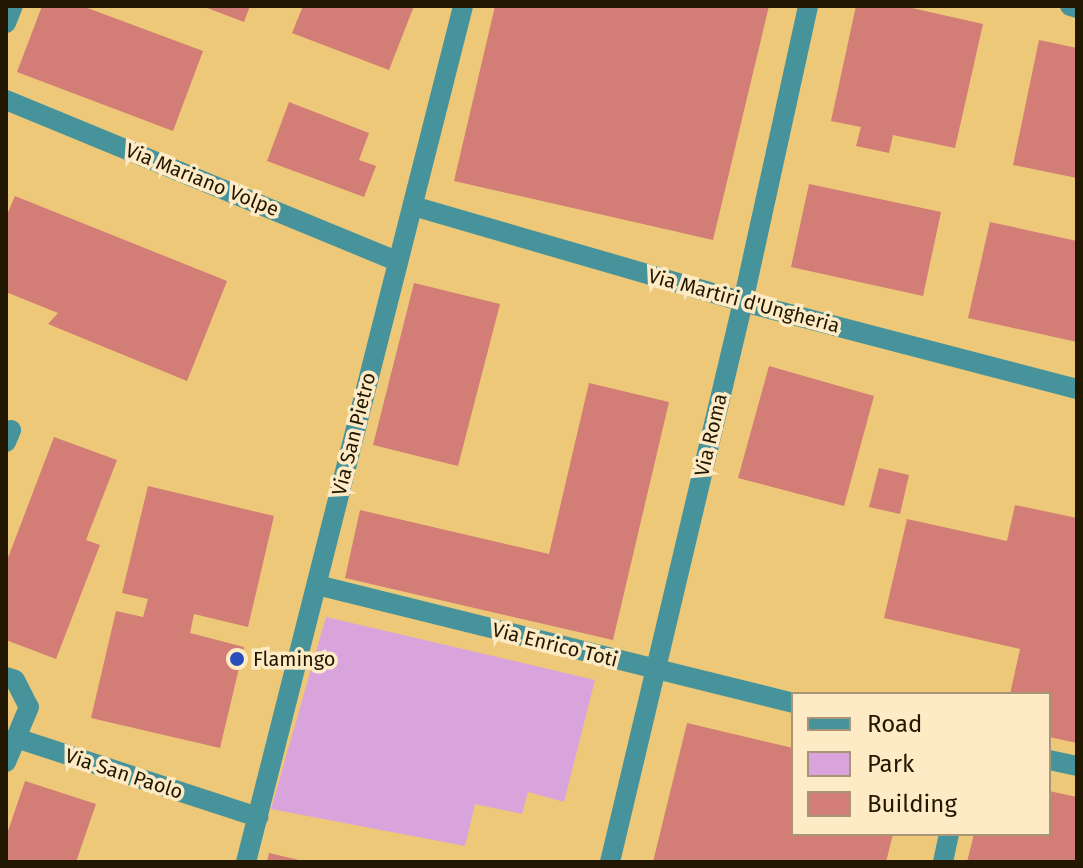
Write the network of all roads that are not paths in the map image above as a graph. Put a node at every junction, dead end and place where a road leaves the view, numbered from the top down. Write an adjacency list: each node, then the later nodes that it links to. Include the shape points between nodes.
1 (13, 6): 6 (street)
2 (463, 6): 8 (street, Via San Pietro)
3 (808, 6): 10 (street, Via Roma)
4 (1070, 6): 5 (street)
5 (1077, 8)
6 (6, 23)
7 (6, 100): 9 (street, Via Mariano Volpe)
8 (413, 206): 9 (street, Via San Pietro); 10 (street, Via Martiri d'Ungheria)
9 (397, 261): 12 (street, Via San Pietro)
10 (743, 302): 11 (street, Via Martiri d'Ungheria); 13 (street, Via Roma)
11 (1077, 389)
12 (317, 585): 13 (street, Via Enrico Toti); 20 (street, Via San Pietro)
13 (655, 670): 15 (street, Via Enrico Toti); 23 (street, Via Roma)
14 (6, 677): 16 (street, via 15,680 29,707)
15 (791, 703)
16 (16, 738): 18 (street); 20 (street, Via San Paolo)
17 (1051, 760): 19 (street)
18 (6, 762)
19 (1077, 766)
20 (258, 817): 22 (street, Via San Pietro)
21 (949, 836): 24 (street)
22 (246, 862)
23 (610, 862)
24 (943, 862)

